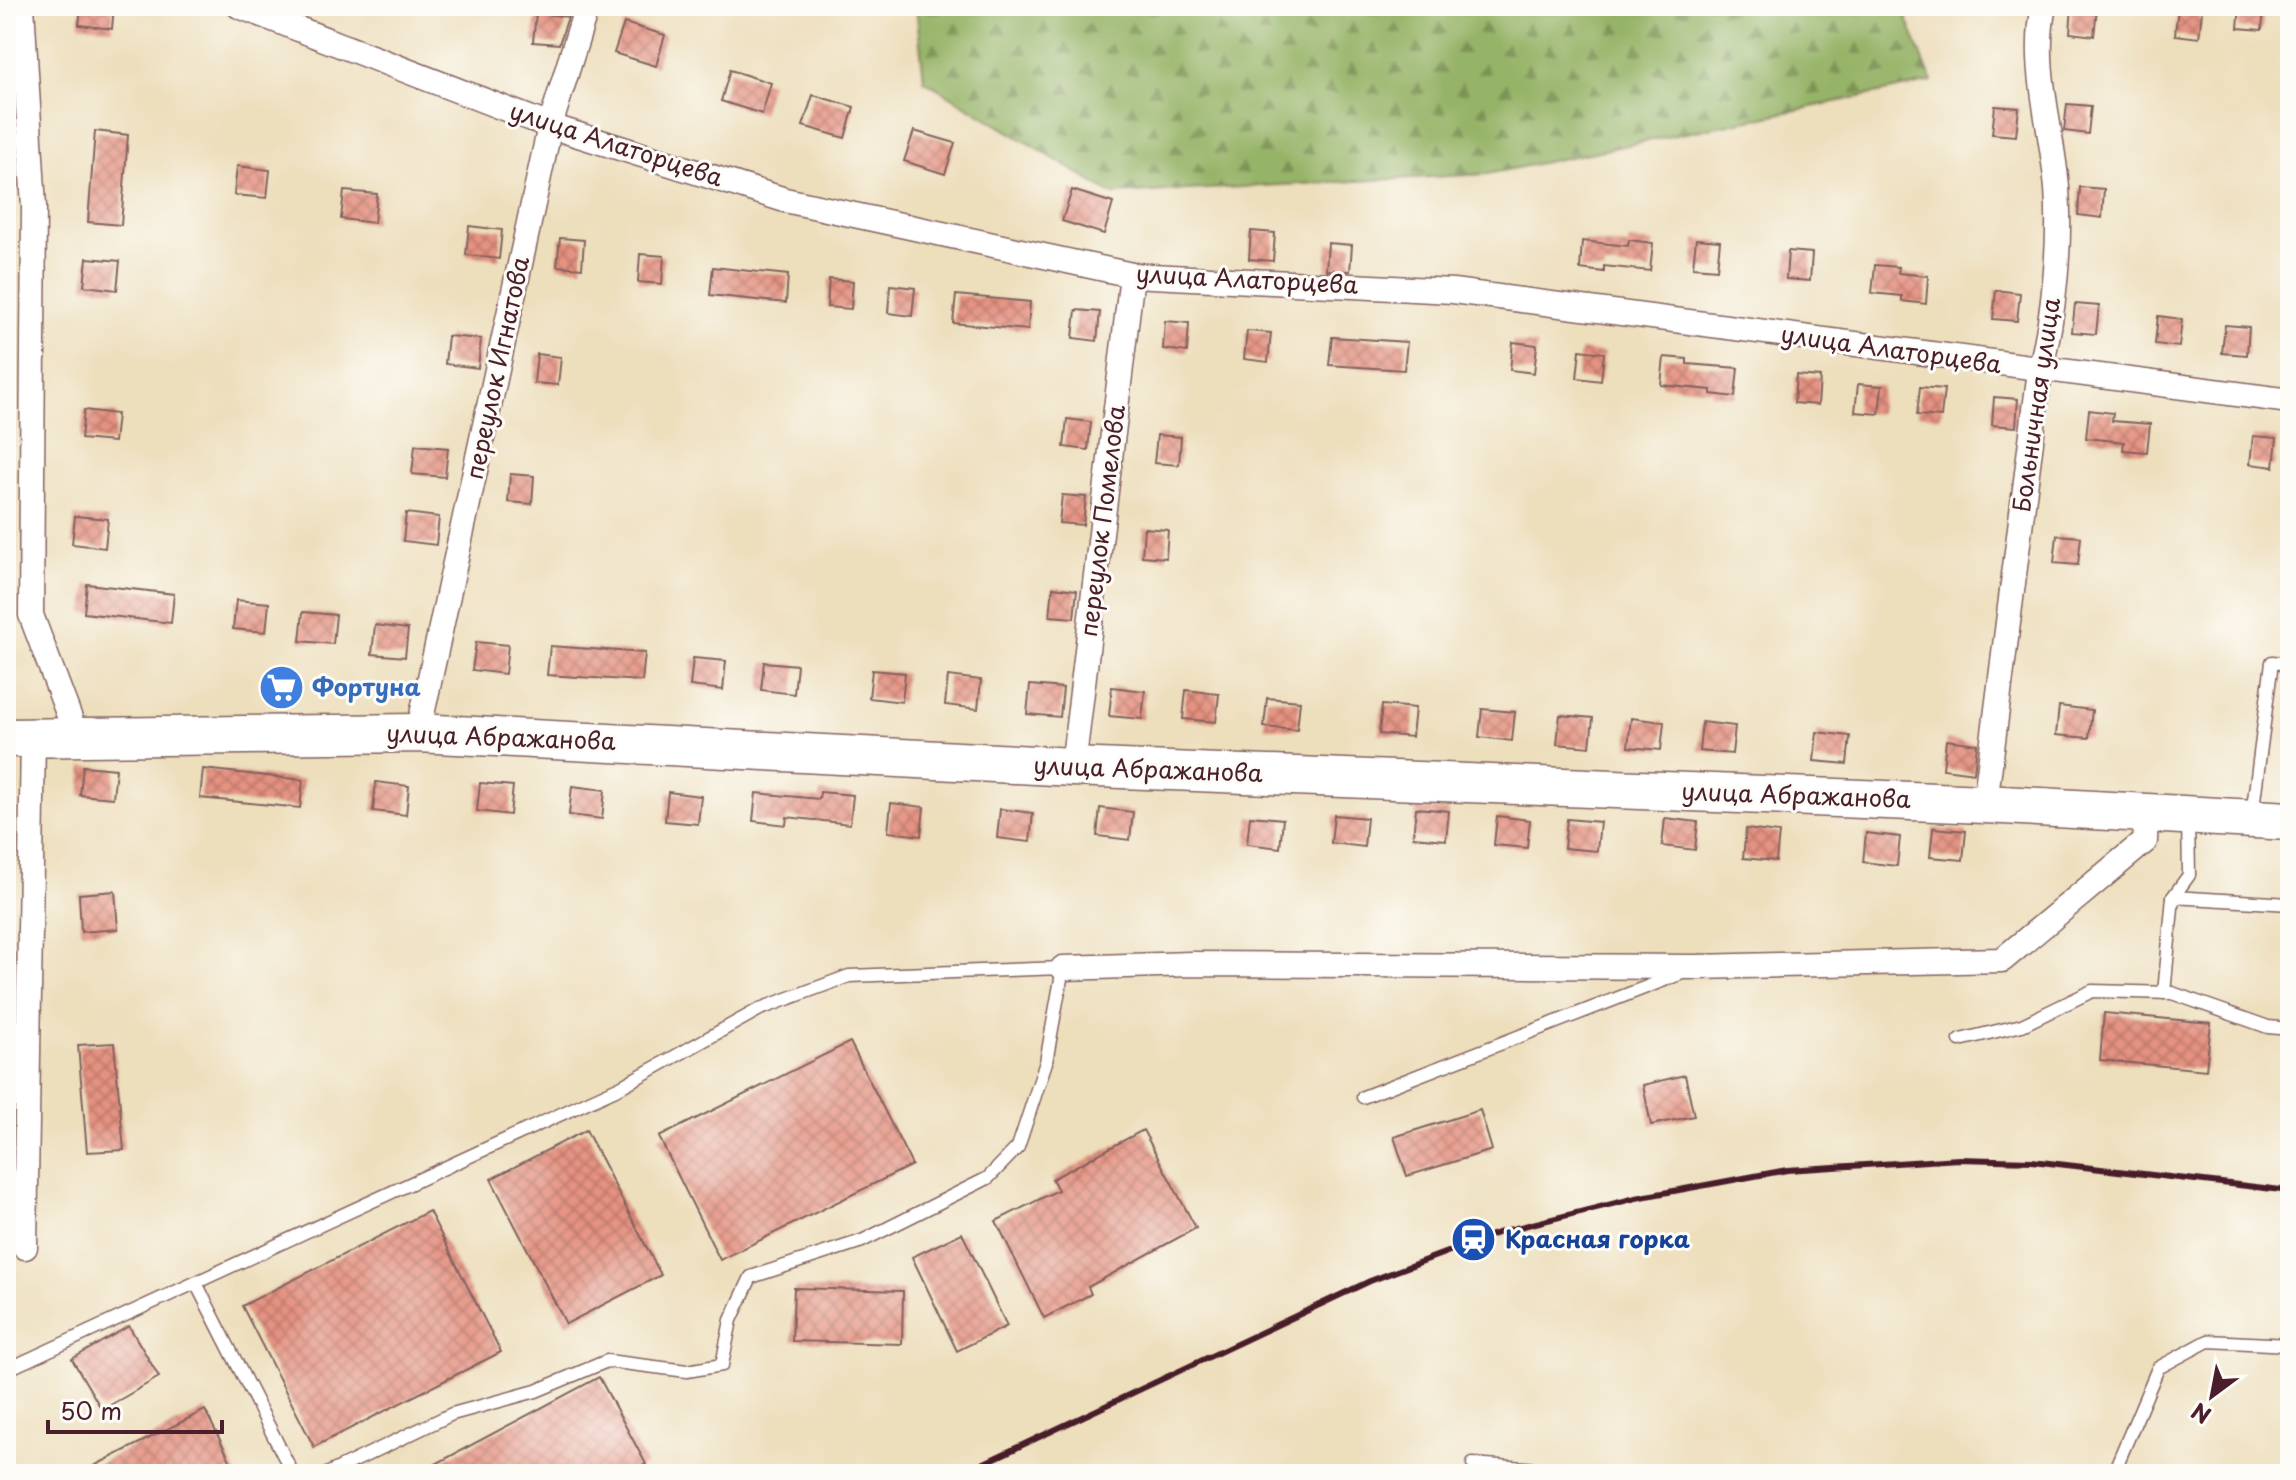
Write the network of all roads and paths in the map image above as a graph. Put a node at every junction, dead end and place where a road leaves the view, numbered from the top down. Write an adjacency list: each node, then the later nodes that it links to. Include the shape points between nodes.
1 (22, 6): 11 (street, via 34,207 31,615)
2 (239, 6): 5 (street, улица Алаторцева)
3 (587, 6): 5 (street, переулок Игнатова)
4 (2044, 6): 7 (street, Больничная улица, via 2038,35 2057,191 2052,327)
5 (550, 126): 6 (street, улица Алаторцева, via 785,200); 10 (street, переулок Игнатова)
6 (1132, 275): 7 (street, улица Алаторцева, via 1453,291); 13 (street, переулок Помелова)
7 (2040, 370): 8 (street, улица Алаторцева); 14 (street, Больничная улица)
8 (2290, 401)
9 (2290, 664): 17 (lane, via 2272,662)
10 (418, 733): 11 (main road, улица Абражанова); 13 (main road, улица Абражанова)
11 (77, 737): 12 (main road, улица Абражанова)
12 (20, 738): 27 (street)
13 (1073, 767): 14 (main road, улица Абражанова)
14 (1985, 804): 15 (main road, улица Абражанова)
15 (2146, 812): 16 (main road, улица Абражанова); 21 (street, via 2145,841 2002,960)
16 (2188, 815): 17 (main road, улица Абражанова); 19 (lane, via 2189,875)
17 (2251, 819): 18 (main road, улица Абражанова)
18 (2290, 821)
19 (2173, 897): 20 (lane); 23 (lane)
20 (2290, 904)
21 (1696, 967): 22 (street); 26 (lane)
22 (1063, 968): 28 (lane, via 849,976 760,1009 622,1086); 33 (lane, via 1046,1062 1018,1147 988,1178 862,1241 751,1277 731,1320 722,1365 687,1371 607,1361 536,1391 452,1414)
23 (2164, 993): 24 (lane, via 2268,1027); 25 (lane, via 2092,991 2022,1025)
24 (2290, 1029)
25 (1960, 1040)
26 (1363, 1097)
27 (25, 1247)
28 (196, 1283): 30 (lane); 32 (lane)
29 (2290, 1345): 35 (lane, via 2208,1341 2158,1368)
30 (6, 1370)
31 (1473, 1464): 34 (lane)
32 (293, 1474)
33 (327, 1474)
34 (1606, 1474)
35 (2113, 1474)

